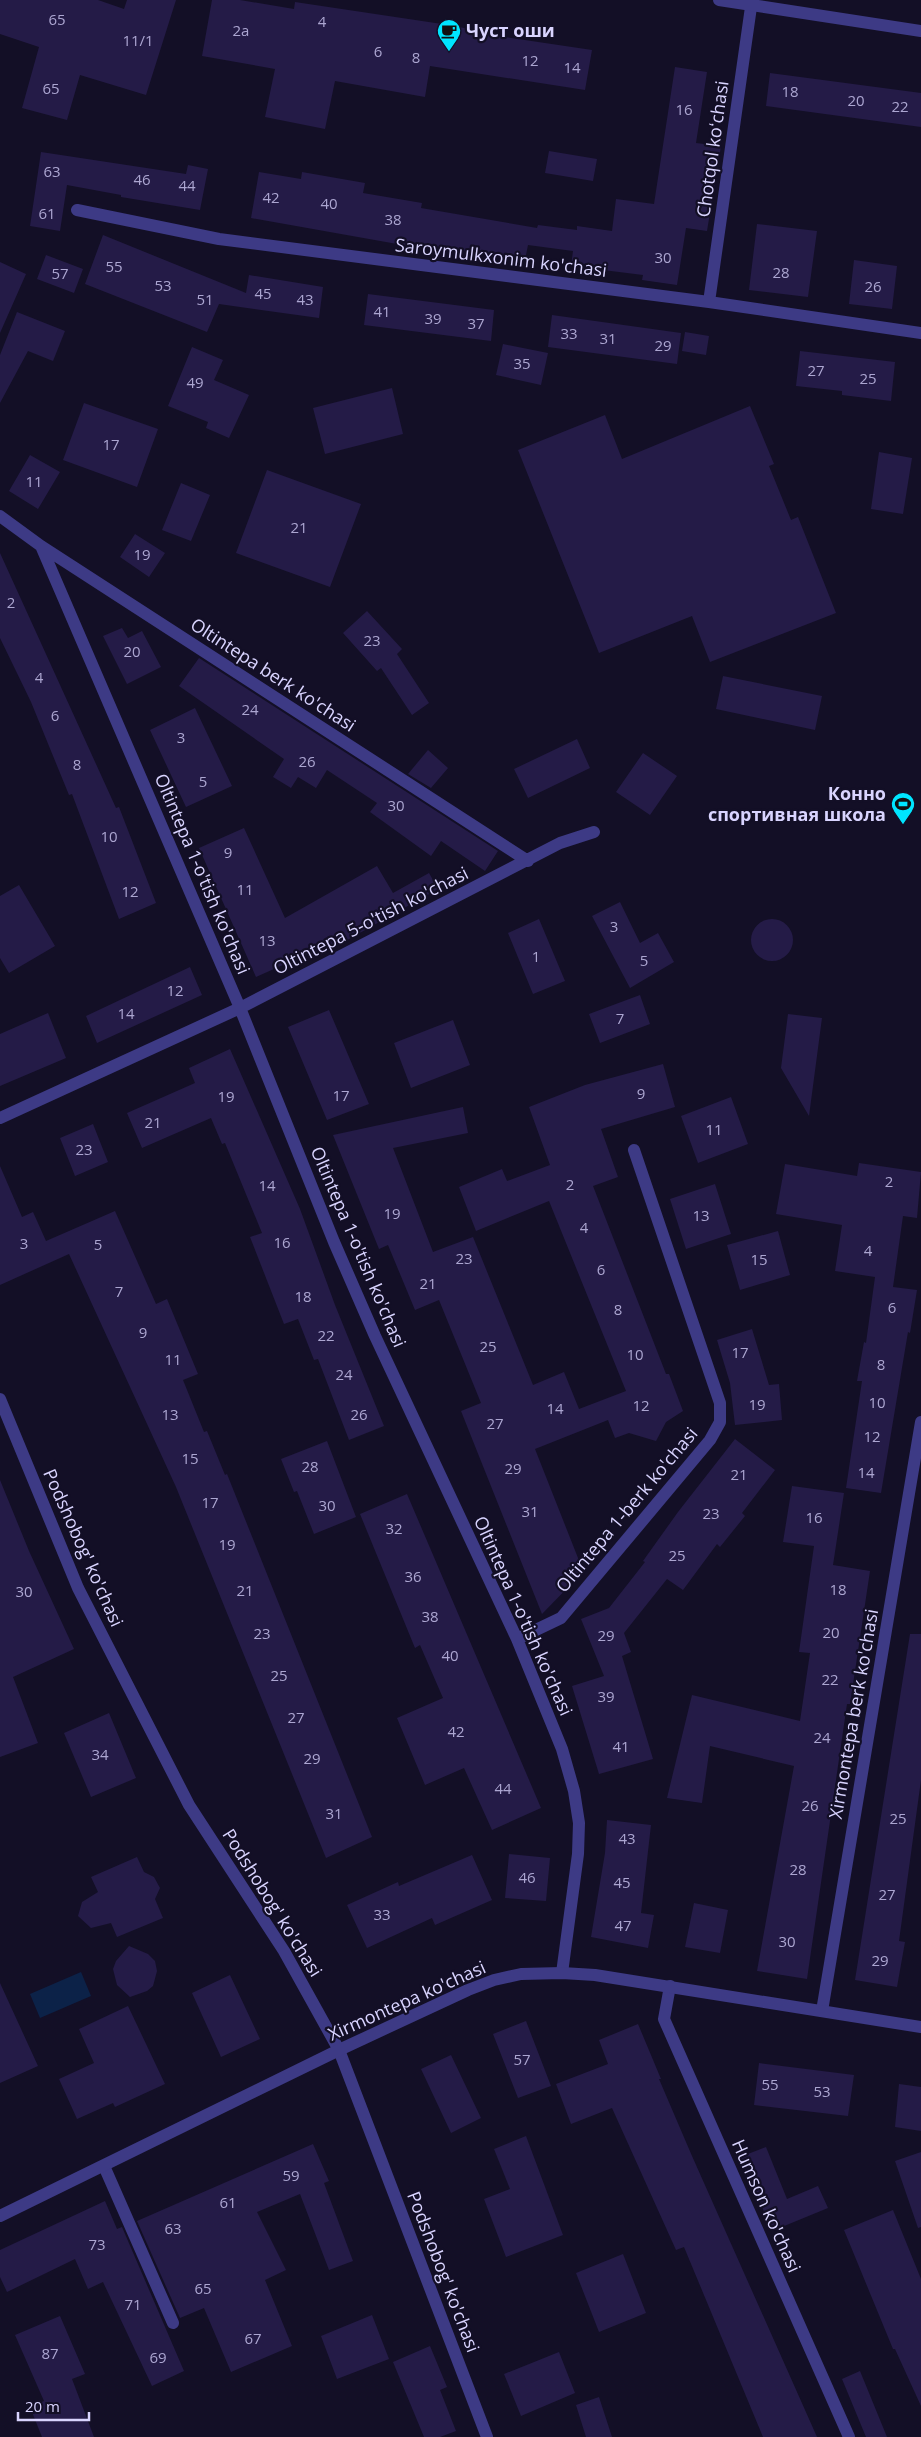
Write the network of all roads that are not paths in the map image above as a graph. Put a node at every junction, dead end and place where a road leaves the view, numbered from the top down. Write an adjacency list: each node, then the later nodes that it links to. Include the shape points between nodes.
1 (720, 0): 2 (street)
2 (751, 2): 3 (street); 5 (street, Chotqol koʻchasi)
3 (921, 31)
4 (78, 210): 5 (street, Saroymulkxonim ko'chasi, via 220,239)
5 (709, 302): 6 (street, Saroymulkxonim ko'chasi)
6 (921, 333)
7 (0, 516): 8 (street, Oltintepa berk ko'chasi)
8 (41, 546): 10 (street, Oltintepa berk ko'chasi); 11 (street, Oltintepa 1-o'tish ko'chasi)
9 (594, 832): 10 (street, Oltintepa 5-o'tish ko'chasi, via 560,843)
10 (528, 861): 11 (street, Oltintepa 5-o'tish ko'chasi)
11 (240, 1008): 12 (street, Oltintepa 5-o'tish ko'chasi); 16 (street, Oltintepa 1-o'tish ko'chasi, via 334,1242)
12 (0, 1118)
13 (634, 1150): 16 (street, Oltintepa 1-berk ko'chasi, via 720,1404 720,1422 710,1440 561,1618)
14 (0, 1399): 21 (street, Podshobog' ko'chasi, via 78,1588 185,1797 284,1951)
15 (921, 1422): 19 (street, Xirmontepa berk ko'chasi)
16 (518, 1639): 17 (street, Oltintepa 1-o'tish ko'chasi, via 562,1749 579,1823)
17 (562, 1973): 18 (street, Xirmontepa ko'chasi); 21 (street, Xirmontepa ko'chasi, via 521,1974 482,1984)
18 (670, 1986): 19 (street, Xirmontepa ko'chasi); 26 (street, Humson ko'chasi, via 664,2019)
19 (822, 2011): 20 (street, Xirmontepa ko'chasi)
20 (921, 2027)
21 (339, 2050): 22 (street, Xirmontepa ko'chasi); 25 (street, Podshobog' ko'chasi)
22 (104, 2166): 23 (street, Xirmontepa ko'chasi); 24 (street)
23 (0, 2216)
24 (173, 2322)
25 (487, 2437)
26 (849, 2437)

